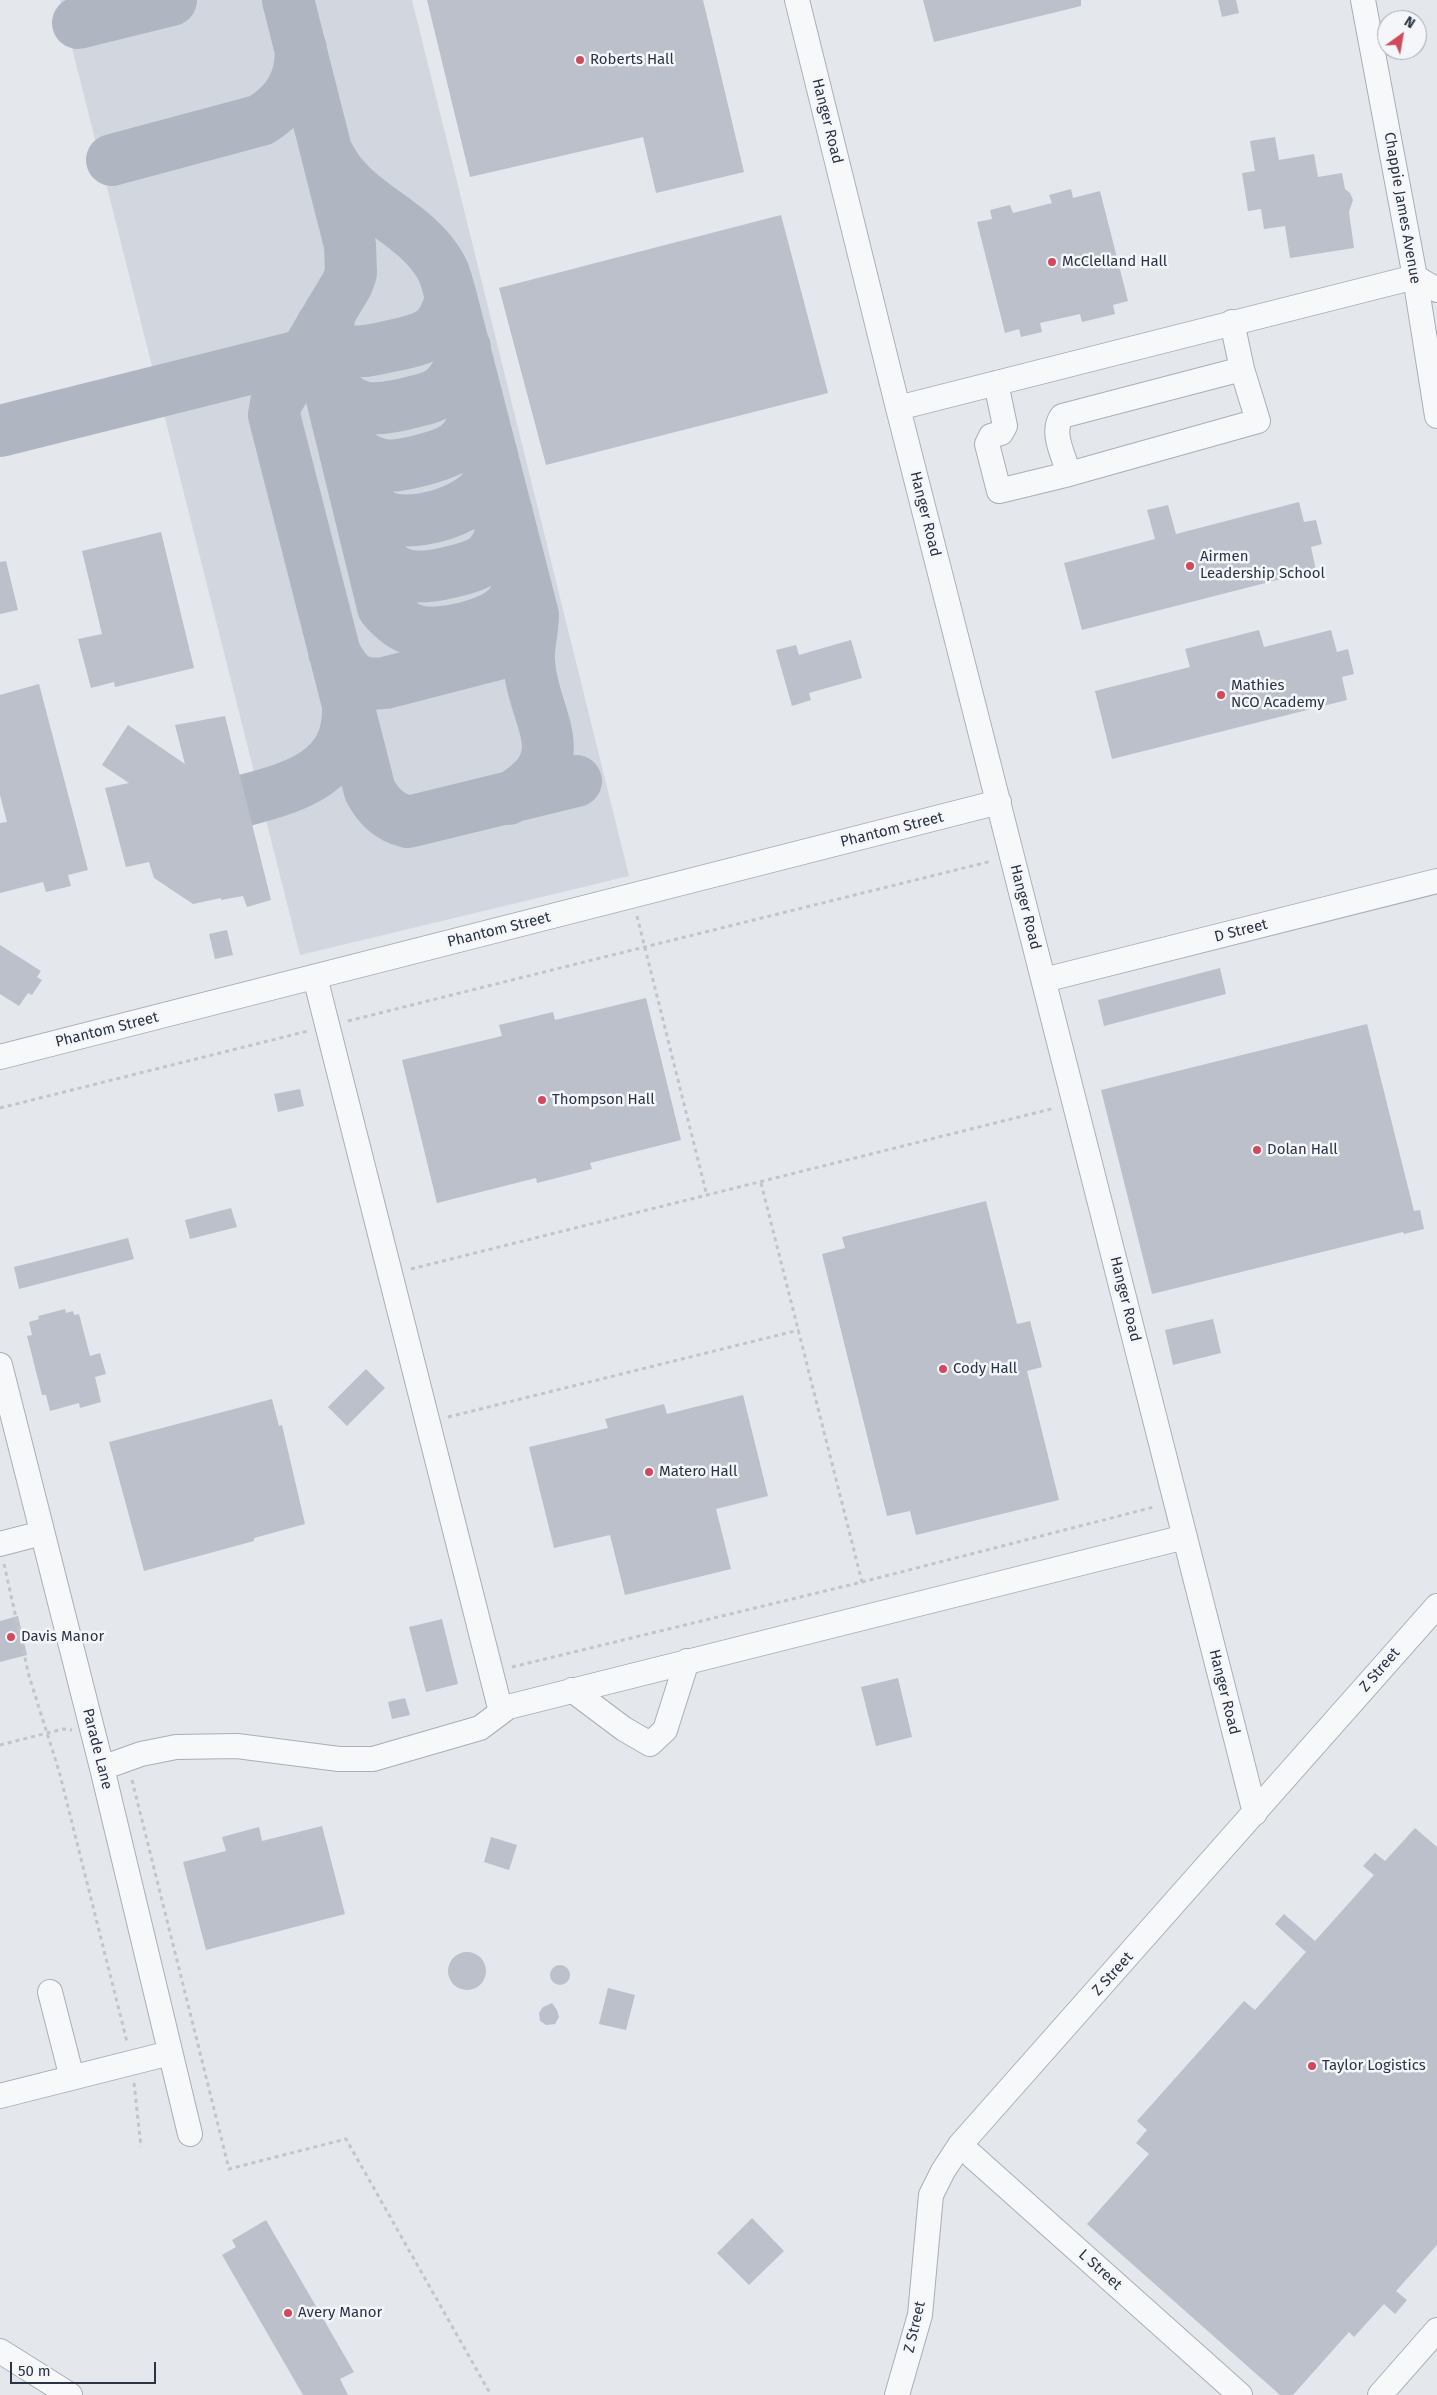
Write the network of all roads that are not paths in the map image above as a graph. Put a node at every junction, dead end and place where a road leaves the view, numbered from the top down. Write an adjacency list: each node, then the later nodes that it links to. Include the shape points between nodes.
1 (797, 0): 8 (street, Hanger Road)
2 (1363, 0): 3 (street, Chappie James Avenue)
3 (1415, 277): 4 (street); 5 (street); 9 (street, Chappie James Avenue)
4 (1437, 290)
5 (1232, 322): 6 (street); 7 (street)
6 (1242, 369): 10 (street, via 1062,416 1056,431); 10 (street, via 1258,421)
7 (996, 383): 8 (street); 10 (street, via 1005,426 1001,433 991,436 987,444 1000,491)
8 (898, 408): 11 (street, Hanger Road)
9 (1437, 416)
10 (1069, 474)
11 (999, 802): 13 (street, Phantom Street); 14 (street, Hanger Road)
12 (1437, 881): 14 (street, D Street)
13 (315, 977): 15 (street, Phantom Street); 23 (street)
14 (1044, 980): 18 (street, Hanger Road)
15 (0, 1058)
16 (0, 1365): 17 (street, Parade Lane)
17 (42, 1533): 19 (street); 24 (street, Parade Lane)
18 (1185, 1537): 21 (street); 25 (street, Hanger Road)
19 (1, 1550)
20 (1437, 1606): 25 (street, Z Street)
21 (687, 1661): 22 (street); 22 (street, via 665,1730 650,1744)
22 (572, 1690): 23 (street, via 508,1706)
23 (501, 1712): 24 (street, via 480,1728 373,1759 338,1759 236,1746 176,1747)
24 (102, 1768): 27 (street, Parade Lane)
25 (1255, 1813): 31 (street, Z Street)
26 (50, 1992): 28 (street)
27 (170, 2053): 28 (street); 30 (street, Parade Lane)
28 (72, 2078): 29 (street)
29 (0, 2096)
30 (190, 2134)
31 (960, 2145): 35 (street, Z Street, via 932,2195 920,2314); 36 (street, L Street)
32 (1437, 2330): 37 (street)
33 (0, 2351): 34 (street)
34 (70, 2395)
35 (897, 2395)
36 (1240, 2395)
37 (1380, 2395)

